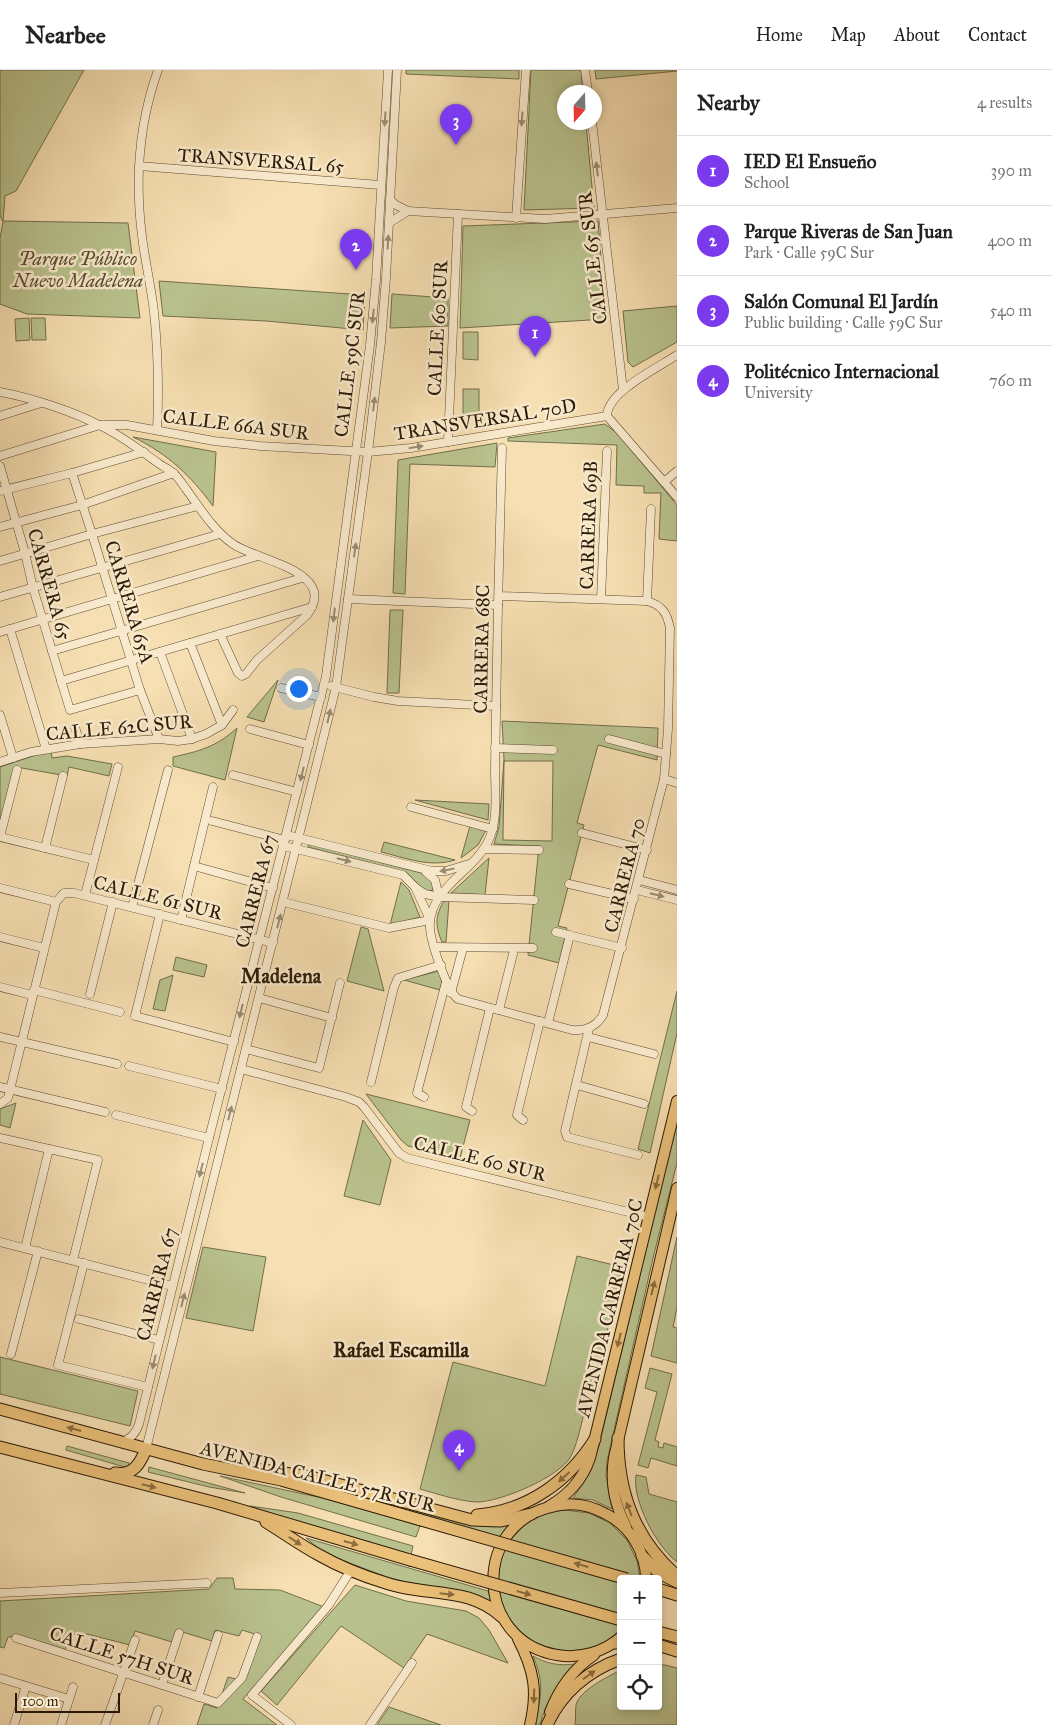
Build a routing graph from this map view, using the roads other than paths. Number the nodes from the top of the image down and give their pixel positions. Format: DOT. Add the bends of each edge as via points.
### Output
graph roads {
  1 [pos="158,70"];
  2 [pos="388,70"];
  3 [pos="397,70"];
  4 [pos="526,70"];
  5 [pos="585,70"];
  6 [pos="587,85"];
  7 [pos="593,130"];
  8 [pos="139,166"];
  9 [pos="380,185"];
  10 [pos="390,200"];
  11 [pos="677,208"];
  12 [pos="408,211"];
  13 [pos="458,214"];
  14 [pos="603,215"];
  15 [pos="516,218"];
  16 [pos="389,223"];
  17 [pos="677,355"];
  18 [pos="623,390"];
  19 [pos="0,392"];
  20 [pos="41,403"];
  21 [pos="0,416"];
  22 [pos="607,416"];
  23 [pos="100,425"];
  24 [pos="157,430"];
  25 [pos="448,442"];
  26 [pos="502,448"];
  27 [pos="607,451"];
  28 [pos="144,452"];
  29 [pos="355,452"];
  30 [pos="368,452"];
  31 [pos="0,456"];
  32 [pos="0,466"];
  33 [pos="677,471"];
  34 [pos="72,473"];
  35 [pos="174,473"];
  36 [pos="664,482"];
  37 [pos="3,490"];
  38 [pos="677,497"];
  39 [pos="82,505"];
  40 [pos="198,506"];
  41 [pos="651,509"];
  42 [pos="16,523"];
  43 [pos="0,527"];
  44 [pos="92,534"];
  45 [pos="220,534"];
  46 [pos="25,553"];
  47 [pos="258,556"];
  48 [pos="0,561"];
  49 [pos="102,568"];
  50 [pos="302,578"];
  51 [pos="33,588"];
  52 [pos="498,596"];
  53 [pos="0,597"];
  54 [pos="111,599"];
  55 [pos="348,599"];
  56 [pos="601,599"];
  57 [pos="647,601"];
  58 [pos="498,605"];
  59 [pos="312,607"];
  60 [pos="42,619"];
  61 [pos="10,629"];
  62 [pos="673,629"];
  63 [pos="121,631"];
  64 [pos="0,632"];
  65 [pos="220,634"];
  66 [pos="190,643"];
  67 [pos="52,651"];
  68 [pos="160,652"];
  69 [pos="130,660"];
  70 [pos="61,681"];
  71 [pos="324,684"];
  72 [pos="336,687"];
  73 [pos="282,688"];
  74 [pos="140,690"];
  75 [pos="321,697"];
  76 [pos="496,706"];
  77 [pos="233,710"];
  78 [pos="0,715"];
  79 [pos="222,725"];
  80 [pos="74,727"];
  81 [pos="668,729"];
  82 [pos="250,730"];
  83 [pos="677,732"];
  84 [pos="159,739"];
  85 [pos="192,739"];
  86 [pos="609,739"];
  87 [pos="80,744"];
  88 [pos="309,745"];
  89 [pos="496,748"];
  90 [pos="46,749"];
  91 [pos="553,750"];
  92 [pos="666,754"];
  93 [pos="13,758"];
  94 [pos="0,762"];
  95 [pos="118,767"];
  96 [pos="17,770"];
  97 [pos="168,770"];
  98 [pos="233,775"];
  99 [pos="63,776"];
  100 [pos="664,779"];
  101 [pos="677,783"];
  102 [pos="213,787"];
  103 [pos="297,792"];
  104 [pos="411,807"];
  105 [pos="212,821"];
  106 [pos="493,829"];
  107 [pos="582,833"];
  108 [pos="0,837"];
  109 [pos="299,838"];
  110 [pos="285,840"];
  111 [pos="45,848"];
  112 [pos="297,849"];
  113 [pos="484,849"];
  114 [pos="539,850"];
  115 [pos="646,850"];
  116 [pos="94,860"];
  117 [pos="471,864"];
  118 [pos="194,866"];
  119 [pos="423,870"];
  120 [pos="639,880"];
  121 [pos="569,884"];
  122 [pos="415,887"];
  123 [pos="0,888"];
  124 [pos="273,888"];
  125 [pos="636,890"];
  126 [pos="677,890"];
  127 [pos="85,896"];
  128 [pos="440,897"];
  129 [pos="634,899"];
  130 [pos="534,900"];
  131 [pos="677,900"];
  132 [pos="56,902"];
  133 [pos="113,902"];
  134 [pos="283,902"];
  135 [pos="132,907"];
  136 [pos="160,914"];
  137 [pos="181,920"];
  138 [pos="430,920"];
  139 [pos="556,932"];
  140 [pos="570,935"];
  141 [pos="0,938"];
  142 [pos="260,940"];
  143 [pos="273,943"];
  144 [pos="435,947"];
  145 [pos="44,948"];
  146 [pos="463,948"];
  147 [pos="533,948"];
  148 [pos="622,948"];
  149 [pos="513,954"];
  150 [pos="441,966"];
  151 [pos="446,981"];
  152 [pos="340,983"];
  153 [pos="0,987"];
  154 [pos="33,993"];
  155 [pos="451,993"];
  156 [pos="90,994"];
  157 [pos="259,998"];
  158 [pos="490,1008"];
  159 [pos="499,1010"];
  160 [pos="120,1012"];
  161 [pos="332,1018"];
  162 [pos="544,1022"];
  163 [pos="590,1028"];
  164 [pos="0,1037"];
  165 [pos="588,1037"];
  166 [pos="21,1042"];
  167 [pos="233,1046"];
  168 [pos="246,1051"];
  169 [pos="654,1054"];
  170 [pos="118,1064"];
  171 [pos="128,1066"];
  172 [pos="241,1069"];
  173 [pos="371,1082"];
  174 [pos="577,1085"];
  175 [pos="0,1087"];
  176 [pos="222,1089"];
  177 [pos="10,1090"];
  178 [pos="424,1097"];
  179 [pos="677,1100"];
  180 [pos="0,1104"];
  181 [pos="644,1104"];
  182 [pos="472,1110"];
  183 [pos="105,1112"];
  184 [pos="116,1115"];
  185 [pos="524,1120"];
  186 [pos="209,1138"];
  187 [pos="0,1139"];
  188 [pos="50,1149"];
  189 [pos="638,1155"];
  190 [pos="677,1188"];
  191 [pos="649,1216"];
  192 [pos="0,1242"];
  193 [pos="25,1248"];
  194 [pos="38,1251"];
  195 [pos="73,1260"];
  196 [pos="84,1263"];
  197 [pos="172,1286"];
  198 [pos="79,1319"];
  199 [pos="159,1340"];
  200 [pos="11,1354"];
  201 [pos="148,1387"];
  202 [pos="0,1409"];
  203 [pos="618,1438"];
  204 [pos="595,1440"];
  205 [pos="0,1442"];
  206 [pos="122,1442"];
  207 [pos="0,1447"];
  208 [pos="146,1449"];
  209 [pos="203,1464"];
  210 [pos="548,1507"];
  211 [pos="254,1514"];
  212 [pos="531,1514"];
  213 [pos="457,1516"];
  214 [pos="628,1531"];
  215 [pos="642,1556"];
  216 [pos="352,1570"];
  217 [pos="645,1575"];
  218 [pos="617,1576"];
  219 [pos="677,1576"];
  220 [pos="677,1582"];
  221 [pos="206,1583"];
  222 [pos="662,1590"];
  223 [pos="0,1593"];
  224 [pos="677,1595"];
  225 [pos="502,1617"];
  226 [pos="617,1619"];
  227 [pos="179,1633"];
  228 [pos="662,1633"];
  229 [pos="218,1635"];
  230 [pos="517,1636"];
  231 [pos="257,1637"];
  232 [pos="677,1637"];
  233 [pos="16,1638"];
  234 [pos="134,1640"];
  235 [pos="617,1642"];
  236 [pos="662,1646"];
  237 [pos="601,1650"];
  238 [pos="662,1652"];
  239 [pos="677,1652"];
  240 [pos="617,1661"];
  241 [pos="412,1662"];
  242 [pos="123,1672"];
  243 [pos="0,1678"];
  244 [pos="162,1685"];
  245 [pos="26,1686"];
  246 [pos="73,1687"];
  247 [pos="198,1697"];
  248 [pos="69,1700"];
  249 [pos="158,1710"];
  250 [pos="14,1725"];
  251 [pos="61,1725"];
  252 [pos="105,1725"];
  253 [pos="153,1725"];
  254 [pos="290,1725"];
  255 [pos="370,1725"];
  256 [pos="530,1725"];
  257 [pos="546,1725"];
  1 -- 8 [label="street" via="146,111"];
  2 -- 9 [label="street, CALLE 59C SUR, one-way"];
  3 -- 10 [label="street, CALLE 59C SUR"];
  4 -- 15 [label="street, one-way"];
  5 -- 6 [label="street"];
  14 -- 7 [label="street, CALLE 65 SUR, one-way"];
  8 -- 9 [label="street, TRANSVERSAL 65"];
  8 -- 24 [label="street" via="140,225 156,340"];
  9 -- 29 [label="street, CALLE 59C SUR, one-way" via="374,305"];
  10 -- 12 [label="street"];
  10 -- 16 [label="street, CALLE 59C SUR"];
  11 -- 14 [label="street"];
  12 -- 13 [label="street"];
  12 -- 16 [label="street"];
  13 -- 15 [label="street"];
  13 -- 25 [label="street, CALLE 60 SUR"];
  14 -- 15 [label="street"];
  14 -- 18 [label="street, CALLE 65 SUR"];
  30 -- 16 [label="street, CALLE 59C SUR, one-way" via="381,342"];
  17 -- 18 [label="street"];
  18 -- 22 [label="street" via="611,402"];
  19 -- 20 [label="street"];
  20 -- 21 [label="street"];
  20 -- 23 [label="street"];
  22 -- 25 [label="street, TRANSVERSAL 70D"];
  22 -- 36 [label="street"];
  23 -- 24 [label="street, CALLE 66A SUR" via="121,424"];
  23 -- 28 [label="street"];
  23 -- 31 [label="street"];
  24 -- 29 [label="street, CALLE 66A SUR" via="214,441"];
  30 -- 25 [label="street, TRANSVERSAL 70D, one-way"];
  26 -- 52 [label="street, CARRERA 68C"];
  27 -- 56 [label="street, CARRERA 69B"];
  28 -- 34 [label="street"];
  28 -- 35 [label="street"];
  29 -- 30 [label="street, CALLE 66A SUR"];
  29 -- 71 [label="street, CARRERA 67, one-way"];
  55 -- 30 [label="street, CARRERA 67, one-way"];
  32 -- 37 [label="street, CARRERA 65"];
  33 -- 36 [label="street"];
  34 -- 37 [label="street"];
  34 -- 39 [label="street, CARRERA 65A"];
  35 -- 39 [label="street"];
  35 -- 40 [label="street"];
  36 -- 38 [label="street"];
  37 -- 42 [label="street, CARRERA 65"];
  39 -- 42 [label="street"];
  39 -- 44 [label="street, CARRERA 65A"];
  40 -- 44 [label="street"];
  40 -- 45 [label="street"];
  41 -- 57 [label="street"];
  42 -- 43 [label="street"];
  42 -- 46 [label="street, CARRERA 65"];
  44 -- 46 [label="street"];
  44 -- 49 [label="street, CARRERA 65A"];
  45 -- 47 [label="street"];
  45 -- 49 [label="street"];
  46 -- 48 [label="street"];
  46 -- 51 [label="street, CARRERA 65"];
  47 -- 50 [label="street" via="285,566"];
  47 -- 54 [label="street"];
  49 -- 51 [label="street"];
  49 -- 54 [label="street, CARRERA 65A"];
  50 -- 59 [label="street" via="309,581 313,589"];
  50 -- 63 [label="street"];
  51 -- 53 [label="street"];
  51 -- 60 [label="street, CARRERA 65"];
  52 -- 56 [label="street"];
  52 -- 58 [label="street, CARRERA 68C"];
  54 -- 60 [label="street"];
  54 -- 63 [label="street, CARRERA 65A"];
  55 -- 58 [label="street"];
  55 -- 72 [label="street, CARRERA 67"];
  56 -- 57 [label="street"];
  57 -- 62 [label="street, CARRERA 70" via="664,609"];
  58 -- 76 [label="street, CARRERA 68C"];
  59 -- 65 [label="street"];
  59 -- 65 [label="street" via="242,676"];
  60 -- 61 [label="street"];
  60 -- 67 [label="street, CARRERA 65"];
  61 -- 64 [label="street"];
  61 -- 90 [label="street"];
  62 -- 81 [label="street, CARRERA 70"];
  63 -- 67 [label="street"];
  63 -- 69 [label="street, CARRERA 65A"];
  65 -- 66 [label="street"];
  66 -- 68 [label="street"];
  66 -- 79 [label="street"];
  67 -- 70 [label="street, CARRERA 65"];
  68 -- 69 [label="street"];
  68 -- 85 [label="street"];
  69 -- 70 [label="street"];
  69 -- 74 [label="street, CARRERA 65A"];
  70 -- 74 [label="street, CARRERA 65" via="70,710"];
  71 -- 72 [label="street"];
  71 -- 75 [label="street, CARRERA 67"];
  72 -- 76 [label="street" via="398,702"];
  109 -- 72 [label="street, CARRERA 67, one-way"];
  73 -- 75 [label="street"];
  74 -- 84 [label="street, CARRERA 65A"];
  75 -- 88 [label="street, CARRERA 67"];
  76 -- 89 [label="street, CARRERA 68C"];
  77 -- 79 [label="street, CALLE 62C SUR"];
  78 -- 93 [label="street"];
  79 -- 85 [label="street, CALLE 62C SUR"];
  80 -- 87 [label="street"];
  81 -- 83 [label="street"];
  81 -- 92 [label="street, CARRERA 70"];
  82 -- 88 [label="street"];
  84 -- 85 [label="street, CALLE 62C SUR"];
  84 -- 87 [label="street, CALLE 62C SUR"];
  86 -- 92 [label="street"];
  87 -- 90 [label="street, CALLE 62C SUR"];
  88 -- 103 [label="street, CARRERA 67, one-way"];
  89 -- 91 [label="street"];
  89 -- 106 [label="street, CARRERA 68C"];
  90 -- 93 [label="street, CALLE 62C SUR"];
  92 -- 100 [label="street, CARRERA 70"];
  93 -- 94 [label="street, CALLE 62C SUR"];
  95 -- 116 [label="street"];
  96 -- 108 [label="street"];
  97 -- 135 [label="street"];
  98 -- 103 [label="street"];
  99 -- 111 [label="street"];
  100 -- 101 [label="street"];
  100 -- 115 [label="street, CARRERA 70"];
  102 -- 118 [label="street"];
  103 -- 110 [label="street, CARRERA 67"];
  104 -- 106 [label="street"];
  105 -- 110 [label="street"];
  106 -- 113 [label="street, CARRERA 68C"];
  107 -- 115 [label="street"];
  108 -- 111 [label="street"];
  109 -- 110 [label="street"];
  109 -- 112 [label="street, CARRERA 67"];
  109 -- 119 [label="street"];
  110 -- 112 [label="street"];
  110 -- 124 [label="street, CARRERA 67"];
  111 -- 116 [label="street"];
  112 -- 122 [label="street, one-way" via="397,873 408,878"];
  112 -- 134 [label="street, CARRERA 67"];
  113 -- 114 [label="street"];
  113 -- 117 [label="street, CARRERA 68C"];
  115 -- 120 [label="street, CARRERA 70"];
  116 -- 127 [label="street"];
  117 -- 119 [label="street, one-way" via="446,871"];
  117 -- 128 [label="street, CARRERA 68C"];
  118 -- 124 [label="street"];
  118 -- 137 [label="street"];
  119 -- 128 [label="street" via="435,880"];
  120 -- 125 [label="street, CARRERA 70"];
  120 -- 126 [label="street"];
  121 -- 129 [label="street"];
  122 -- 128 [label="street" via="425,894"];
  122 -- 138 [label="street"];
  123 -- 132 [label="street"];
  124 -- 142 [label="street, CARRERA 67"];
  125 -- 129 [label="street, CARRERA 70"];
  125 -- 131 [label="street, one-way"];
  127 -- 132 [label="street, CALLE 61 SUR" via="64,893"];
  127 -- 133 [label="street, CALLE 61 SUR"];
  128 -- 130 [label="street"];
  128 -- 138 [label="street, CARRERA 68C"];
  129 -- 148 [label="street, CARRERA 70"];
  132 -- 145 [label="street"];
  133 -- 135 [label="street, CALLE 61 SUR"];
  133 -- 156 [label="street"];
  134 -- 138 [label="street" via="389,928"];
  143 -- 134 [label="street, CARRERA 67, one-way"];
  135 -- 136 [label="street, CALLE 61 SUR"];
  136 -- 137 [label="street, CALLE 61 SUR"];
  136 -- 167 [label="street" via="135,1016"];
  137 -- 142 [label="street, CALLE 61 SUR"];
  138 -- 144 [label="street"];
  139 -- 140 [label="street"];
  140 -- 148 [label="street"];
  140 -- 162 [label="street"];
  141 -- 145 [label="street"];
  142 -- 143 [label="street, CALLE 61 SUR"];
  142 -- 167 [label="street, CARRERA 67, one-way"];
  143 -- 157 [label="street, CARRERA 67"];
  144 -- 146 [label="street"];
  144 -- 150 [label="street"];
  145 -- 154 [label="street"];
  146 -- 147 [label="street"];
  146 -- 155 [label="street"];
  148 -- 163 [label="street, CARRERA 70" via="603,1015"];
  149 -- 159 [label="street"];
  150 -- 151 [label="street"];
  150 -- 173 [label="street" via="398,978"];
  151 -- 155 [label="street"];
  151 -- 178 [label="street" via="417,1093"];
  152 -- 161 [label="street"];
  153 -- 154 [label="street"];
  154 -- 160 [label="street"];
  154 -- 166 [label="street"];
  155 -- 158 [label="street" via="458,999"];
  157 -- 161 [label="street"];
  157 -- 168 [label="street, CARRERA 67"];
  158 -- 159 [label="street"];
  158 -- 182 [label="street" via="466,1107"];
  159 -- 162 [label="street"];
  161 -- 168 [label="street" via="319,1068"];
  162 -- 163 [label="street" via="572,1030"];
  162 -- 185 [label="street" via="516,1115"];
  163 -- 165 [label="street, CARRERA 70"];
  164 -- 166 [label="street"];
  165 -- 169 [label="street"];
  165 -- 174 [label="street, CARRERA 70"];
  166 -- 170 [label="street"];
  166 -- 177 [label="street"];
  167 -- 168 [label="street"];
  167 -- 176 [label="street, CARRERA 67"];
  168 -- 172 [label="street, CARRERA 67"];
  171 -- 176 [label="street"];
  172 -- 191 [label="street, CALLE 60 SUR" via="359,1102 399,1153 407,1158"];
  208 -- 172 [label="street, CARRERA 67, one-way"];
  174 -- 181 [label="street"];
  174 -- 189 [label="street, CARRERA 70" via="565,1131 567,1138"];
  175 -- 177 [label="street"];
  176 -- 186 [label="street, CARRERA 67"];
  177 -- 180 [label="street" via="8,1098"];
  177 -- 183 [label="street"];
  179 -- 191 [label="main road, AVENIDA CARRERA 70C, one-way"];
  184 -- 186 [label="street"];
  186 -- 197 [label="street, CARRERA 67, one-way"];
  187 -- 188 [label="street"];
  188 -- 193 [label="street"];
  188 -- 195 [label="street" via="98,1160"];
  203 -- 190 [label="main road, AVENIDA CARRERA 70C, one-way"];
  191 -- 204 [label="main road, AVENIDA CARRERA 70C, one-way"];
  192 -- 193 [label="street"];
  193 -- 194 [label="street"];
  194 -- 195 [label="street"];
  194 -- 200 [label="street"];
  195 -- 196 [label="street"];
  196 -- 197 [label="street"];
  196 -- 201 [label="street" via="58,1365"];
  197 -- 199 [label="street, CARRERA 67"];
  198 -- 199 [label="street"];
  199 -- 201 [label="street, CARRERA 67, one-way"];
  201 -- 206 [label="street, CARRERA 67" via="137,1430"];
  206 -- 202 [label="highway, AVENIDA CALLE 57R SUR, one-way"];
  203 -- 214 [label="main road, AVENIDA CARRERA 70C" via="612,1482 618,1512"];
  219 -- 203 [label="highway, one-way" via="650,1547 631,1513 620,1476"];
  204 -- 210 [label="main road, AVENIDA CARRERA 70C" via="583,1475 566,1494"];
  204 -- 213 [label="highway, one-way" via="572,1470 542,1494 495,1513"];
  205 -- 208 [label="highway" via="119,1474 136,1467"];
  206 -- 208 [label="highway, AVENIDA CALLE 57R SUR"];
  207 -- 211 [label="highway, one-way"];
  208 -- 209 [label="highway, AVENIDA CALLE 57R SUR"];
  209 -- 213 [label="highway" via="288,1473"];
  218 -- 209 [label="highway, AVENIDA CALLE 57R SUR, one-way, bridge" via="281,1480"];
  210 -- 212 [label="main road"];
  210 -- 214 [label="main road" via="585,1506 609,1515"];
  211 -- 216 [label="highway, one-way" via="317,1554"];
  211 -- 226 [label="highway, one-way, bridge"];
  212 -- 213 [label="highway" via="491,1521"];
  212 -- 225 [label="main road" via="509,1533 496,1560 493,1589"];
  214 -- 215 [label="main road"];
  215 -- 217 [label="main road"];
  215 -- 220 [label="highway" via="659,1573"];
  216 -- 225 [label="highway, one-way" via="400,1587 473,1598"];
  216 -- 254 [label="street" via="328,1606 252,1695"];
  221 -- 223 [label="street"];
  222 -- 224 [label="highway"];
  225 -- 230 [label="main road"];
  227 -- 244 [label="street"];
  228 -- 232 [label="highway"];
  229 -- 247 [label="street"];
  230 -- 237 [label="main road" via="548,1654 584,1656"];
  230 -- 256 [label="main road, one-way" via="534,1682"];
  231 -- 247 [label="street, CALLE 57H SUR" via="242,1678 218,1703"];
  233 -- 242 [label="street, CALLE 57H SUR"];
  234 -- 242 [label="street"];
  235 -- 237 [label="main road"];
  236 -- 239 [label="highway"];
  237 -- 257 [label="main road" via="570,1677 556,1699"];
  238 -- 239 [label="highway"];
  257 -- 240 [label="highway, one-way" via="577,1684"];
  241 -- 255 [label="street"];
  242 -- 244 [label="street, CALLE 57H SUR"];
  242 -- 252 [label="street"];
  243 -- 245 [label="street"];
  244 -- 247 [label="street, CALLE 57H SUR"];
  245 -- 248 [label="street"];
  245 -- 250 [label="street"];
  246 -- 248 [label="street"];
  248 -- 251 [label="street"];
  249 -- 253 [label="street"];
}
